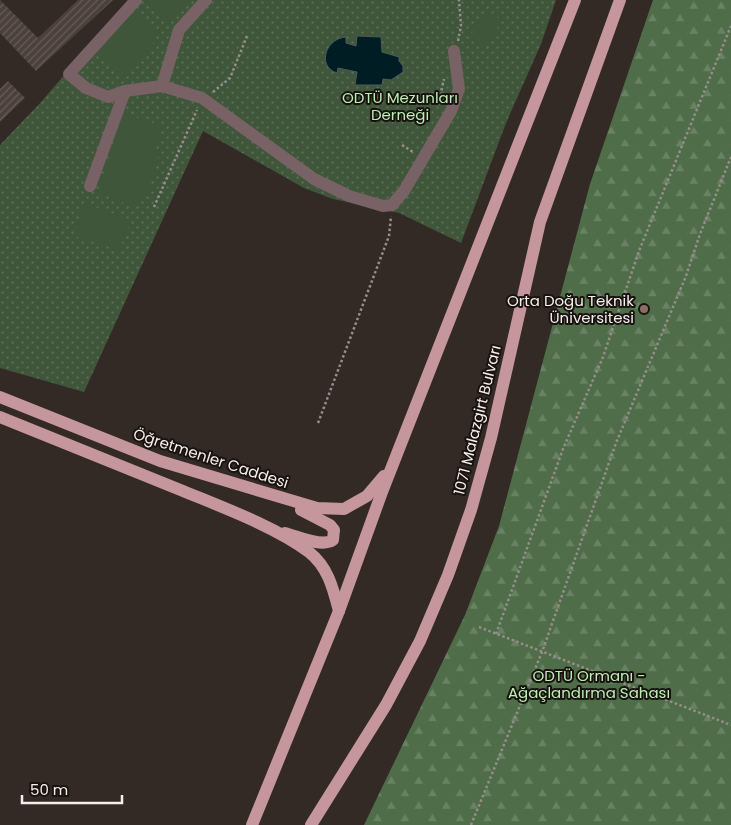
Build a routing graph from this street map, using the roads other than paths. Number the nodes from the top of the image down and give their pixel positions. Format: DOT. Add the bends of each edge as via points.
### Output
graph roads {
  1 [pos="136,0"];
  2 [pos="206,0"];
  3 [pos="575,0"];
  4 [pos="620,0"];
  5 [pos="454,51"];
  6 [pos="162,86"];
  7 [pos="125,91"];
  8 [pos="90,186"];
  9 [pos="0,398"];
  10 [pos="0,417"];
  11 [pos="396,458"];
  12 [pos="266,494"];
  13 [pos="256,524"];
  14 [pos="339,611"];
  15 [pos="252,825"];
  16 [pos="311,825"];
  1 -- 7 [label="lane" via="69,74 86,88 108,97"];
  2 -- 6 [label="lane" via="179,30"];
  3 -- 11 [label="main road"];
  4 -- 16 [label="main road, 1071 Malazgirt Bulvarı" via="540,222 491,438 448,575 420,641 386,705"];
  5 -- 6 [label="lane" via="459,89 451,111 404,191 392,205 383,206 349,196 314,179 202,98"];
  6 -- 7 [label="lane"];
  7 -- 8 [label="lane"];
  9 -- 12 [label="main road, Öğretmenler Caddesi" via="160,461"];
  10 -- 13 [label="main road" via="211,502"];
  11 -- 12 [label="main road, Öğretmenler Caddesi" via="376,488 344,509 317,508"];
  11 -- 14 [label="main road"];
  12 -- 13 [label="main road" via="325,522 334,530 334,536 329,543 321,542"];
  13 -- 14 [label="main road" via="309,552 331,581"];
  14 -- 15 [label="main road"];
}
